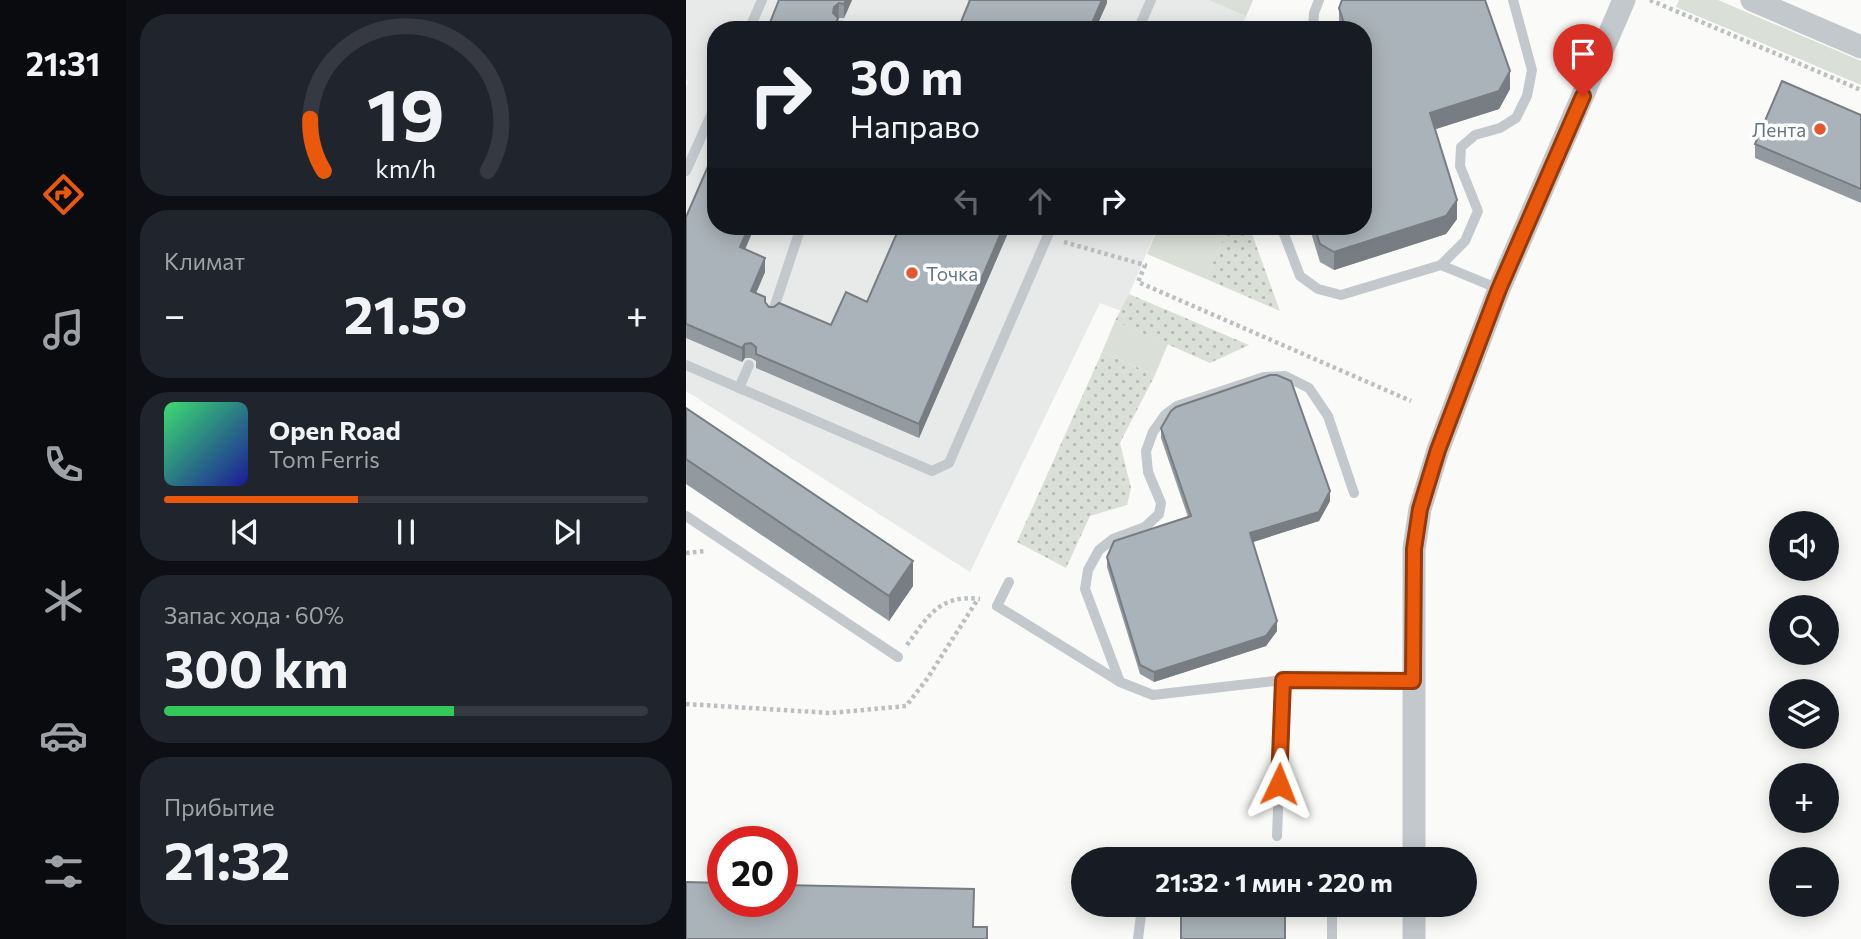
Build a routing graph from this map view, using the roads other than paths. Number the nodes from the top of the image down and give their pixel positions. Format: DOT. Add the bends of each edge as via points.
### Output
graph roads {
  1 [pos="762,0"];
  2 [pos="1152,0"];
  3 [pos="1320,0"];
  4 [pos="1513,0"];
  5 [pos="1624,0"];
  6 [pos="1752,0"];
  7 [pos="753,21"];
  8 [pos="1142,21"];
  9 [pos="1314,21"];
  10 [pos="1861,47"];
  11 [pos="707,124"];
  12 [pos="686,171"];
  13 [pos="798,235"];
  14 [pos="1049,235"];
  15 [pos="1285,235"];
  16 [pos="1441,265"];
  17 [pos="1499,289"];
  18 [pos="772,314"];
  19 [pos="686,365"];
  20 [pos="749,365"];
  21 [pos="739,388"];
  22 [pos="1354,494"];
  23 [pos="686,516"];
  24 [pos="1009,582"];
  25 [pos="898,657"];
  26 [pos="1283,680"];
  27 [pos="1413,681"];
  28 [pos="1120,682"];
  29 [pos="1277,836"];
  30 [pos="1413,847"];
  31 [pos="1141,917"];
  32 [pos="1332,917"];
  33 [pos="1414,917"];
  34 [pos="1138,939"];
  35 [pos="1332,939"];
  36 [pos="1414,939"];
  1 -- 7 [label="lane"];
  2 -- 8 [label="lane"];
  3 -- 9 [label="lane"];
  4 -- 16 [label="lane" via="1532,70 1527,96 1516,118 1475,135 1461,147 1460,166 1478,211 1465,242"];
  5 -- 17 [label="street"];
  6 -- 10 [label="street"];
  11 -- 12 [label="lane"];
  13 -- 18 [label="lane"];
  14 -- 21 [label="lane" via="949,463 932,471"];
  15 -- 16 [label="lane" via="1300,276 1318,289 1341,295"];
  16 -- 17 [label="lane"];
  17 -- 27 [label="street" via="1420,509 1414,549"];
  19 -- 21 [label="lane"];
  20 -- 21 [label="lane"];
  22 -- 28 [label="lane" via="1328,416 1309,388 1285,376 1264,377 1177,406 1165,415 1146,451 1148,472 1161,503 1159,514 1145,527 1113,539 1099,550 1088,570 1085,589"];
  23 -- 25 [label="lane"];
  24 -- 28 [label="lane" via="997,606"];
  26 -- 27 [label="lane"];
  26 -- 28 [label="lane" via="1153,695"];
  26 -- 29 [label="lane"];
  27 -- 30 [label="street"];
  31 -- 34 [label="lane"];
  32 -- 35 [label="lane"];
  33 -- 36 [label="street"];
}
